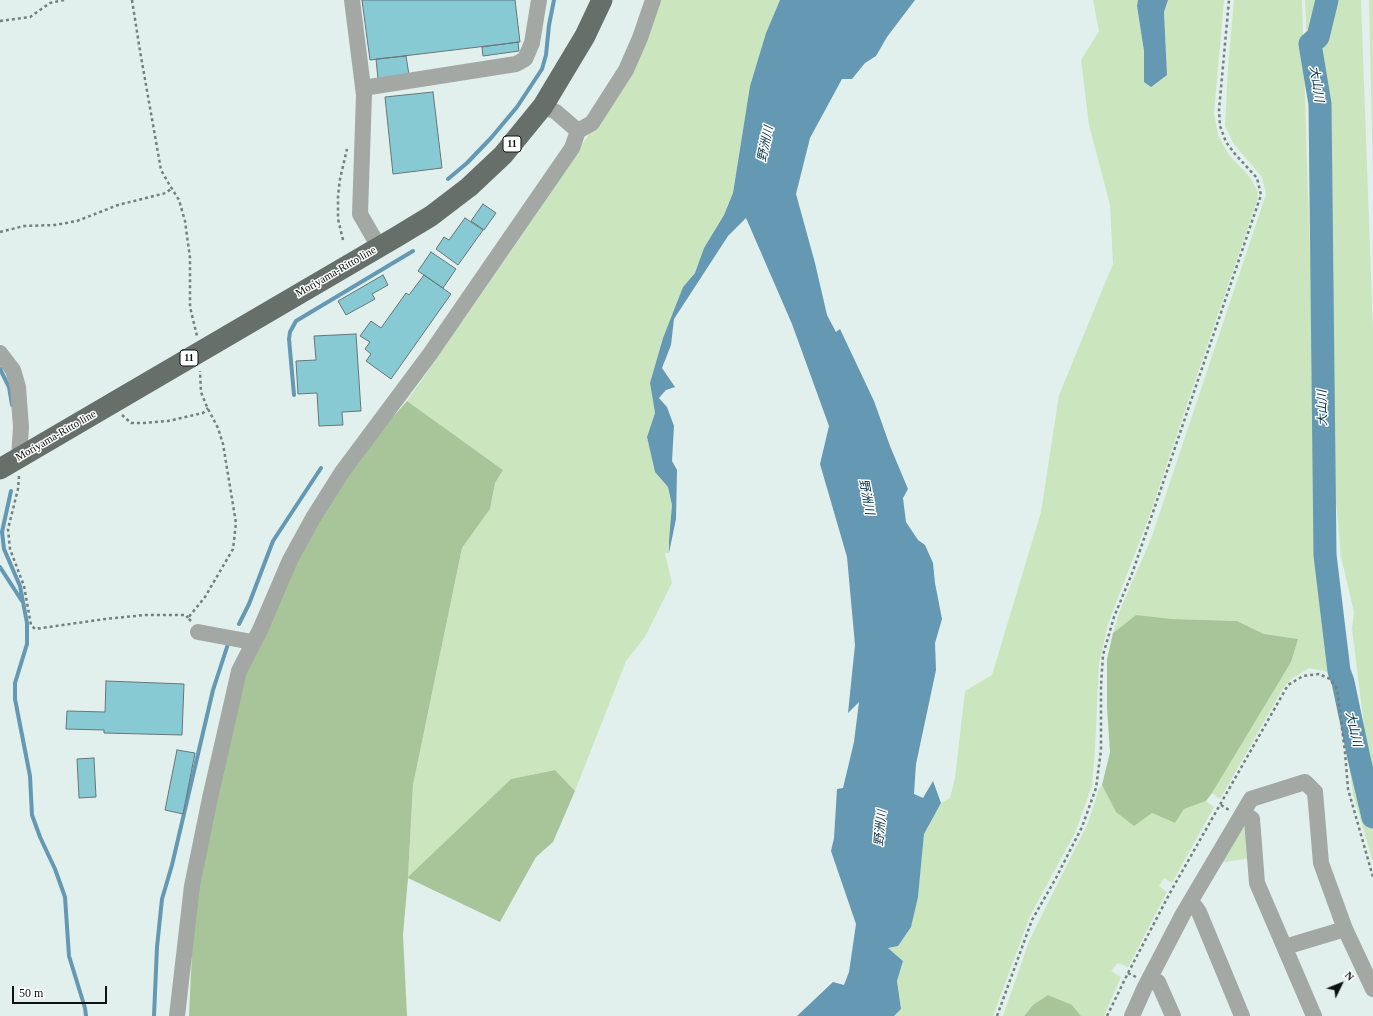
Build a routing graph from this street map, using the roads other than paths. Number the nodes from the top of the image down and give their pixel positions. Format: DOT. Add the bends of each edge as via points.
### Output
graph roads {
  1 [pos="352,0"];
  2 [pos="540,0"];
  3 [pos="602,0"];
  4 [pos="653,0"];
  5 [pos="364,88"];
  6 [pos="543,106"];
  7 [pos="578,131"];
  8 [pos="379,247"];
  9 [pos="0,353"];
  10 [pos="20,458"];
  11 [pos="0,469"];
  12 [pos="198,632"];
  13 [pos="252,642"];
  14 [pos="1244,813"];
  15 [pos="1191,901"];
  16 [pos="1344,929"];
  17 [pos="1285,947"];
  18 [pos="1150,977"];
  19 [pos="1373,989"];
  20 [pos="177,1016"];
  21 [pos="1132,1016"];
  22 [pos="1173,1016"];
  23 [pos="1242,1016"];
  24 [pos="1314,1016"];
  1 -- 5 [label="street"];
  2 -- 5 [label="street" via="532,43 524,59 516,64"];
  3 -- 6 [label="main road, Moriyama-Ritto line / 11" via="585,36"];
  4 -- 7 [label="street" via="626,70 592,123"];
  5 -- 8 [label="street" via="360,214"];
  6 -- 7 [label="street" via="556,112"];
  6 -- 8 [label="main road, Moriyama-Ritto line / 11" via="503,155 469,187 431,216"];
  7 -- 13 [label="street" via="572,148 526,217 430,354 342,472 290,560 260,630"];
  8 -- 10 [label="main road, Moriyama-Ritto line / 11"];
  9 -- 10 [label="street" via="13,370 18,387"];
  10 -- 11 [label="main road, Moriyama-Ritto line / 11"];
  12 -- 13 [label="street"];
  13 -- 20 [label="street" via="239,671 208,806 192,886"];
  14 -- 15 [label="street"];
  14 -- 16 [label="street" via="1251,800 1305,782 1315,792 1321,863"];
  14 -- 17 [label="street" via="1252,819 1258,883"];
  15 -- 18 [label="street"];
  15 -- 23 [label="street" via="1199,912"];
  16 -- 17 [label="street"];
  16 -- 19 [label="street"];
  17 -- 24 [label="street"];
  18 -- 21 [label="street"];
  18 -- 22 [label="street" via="1158,982"];
}
